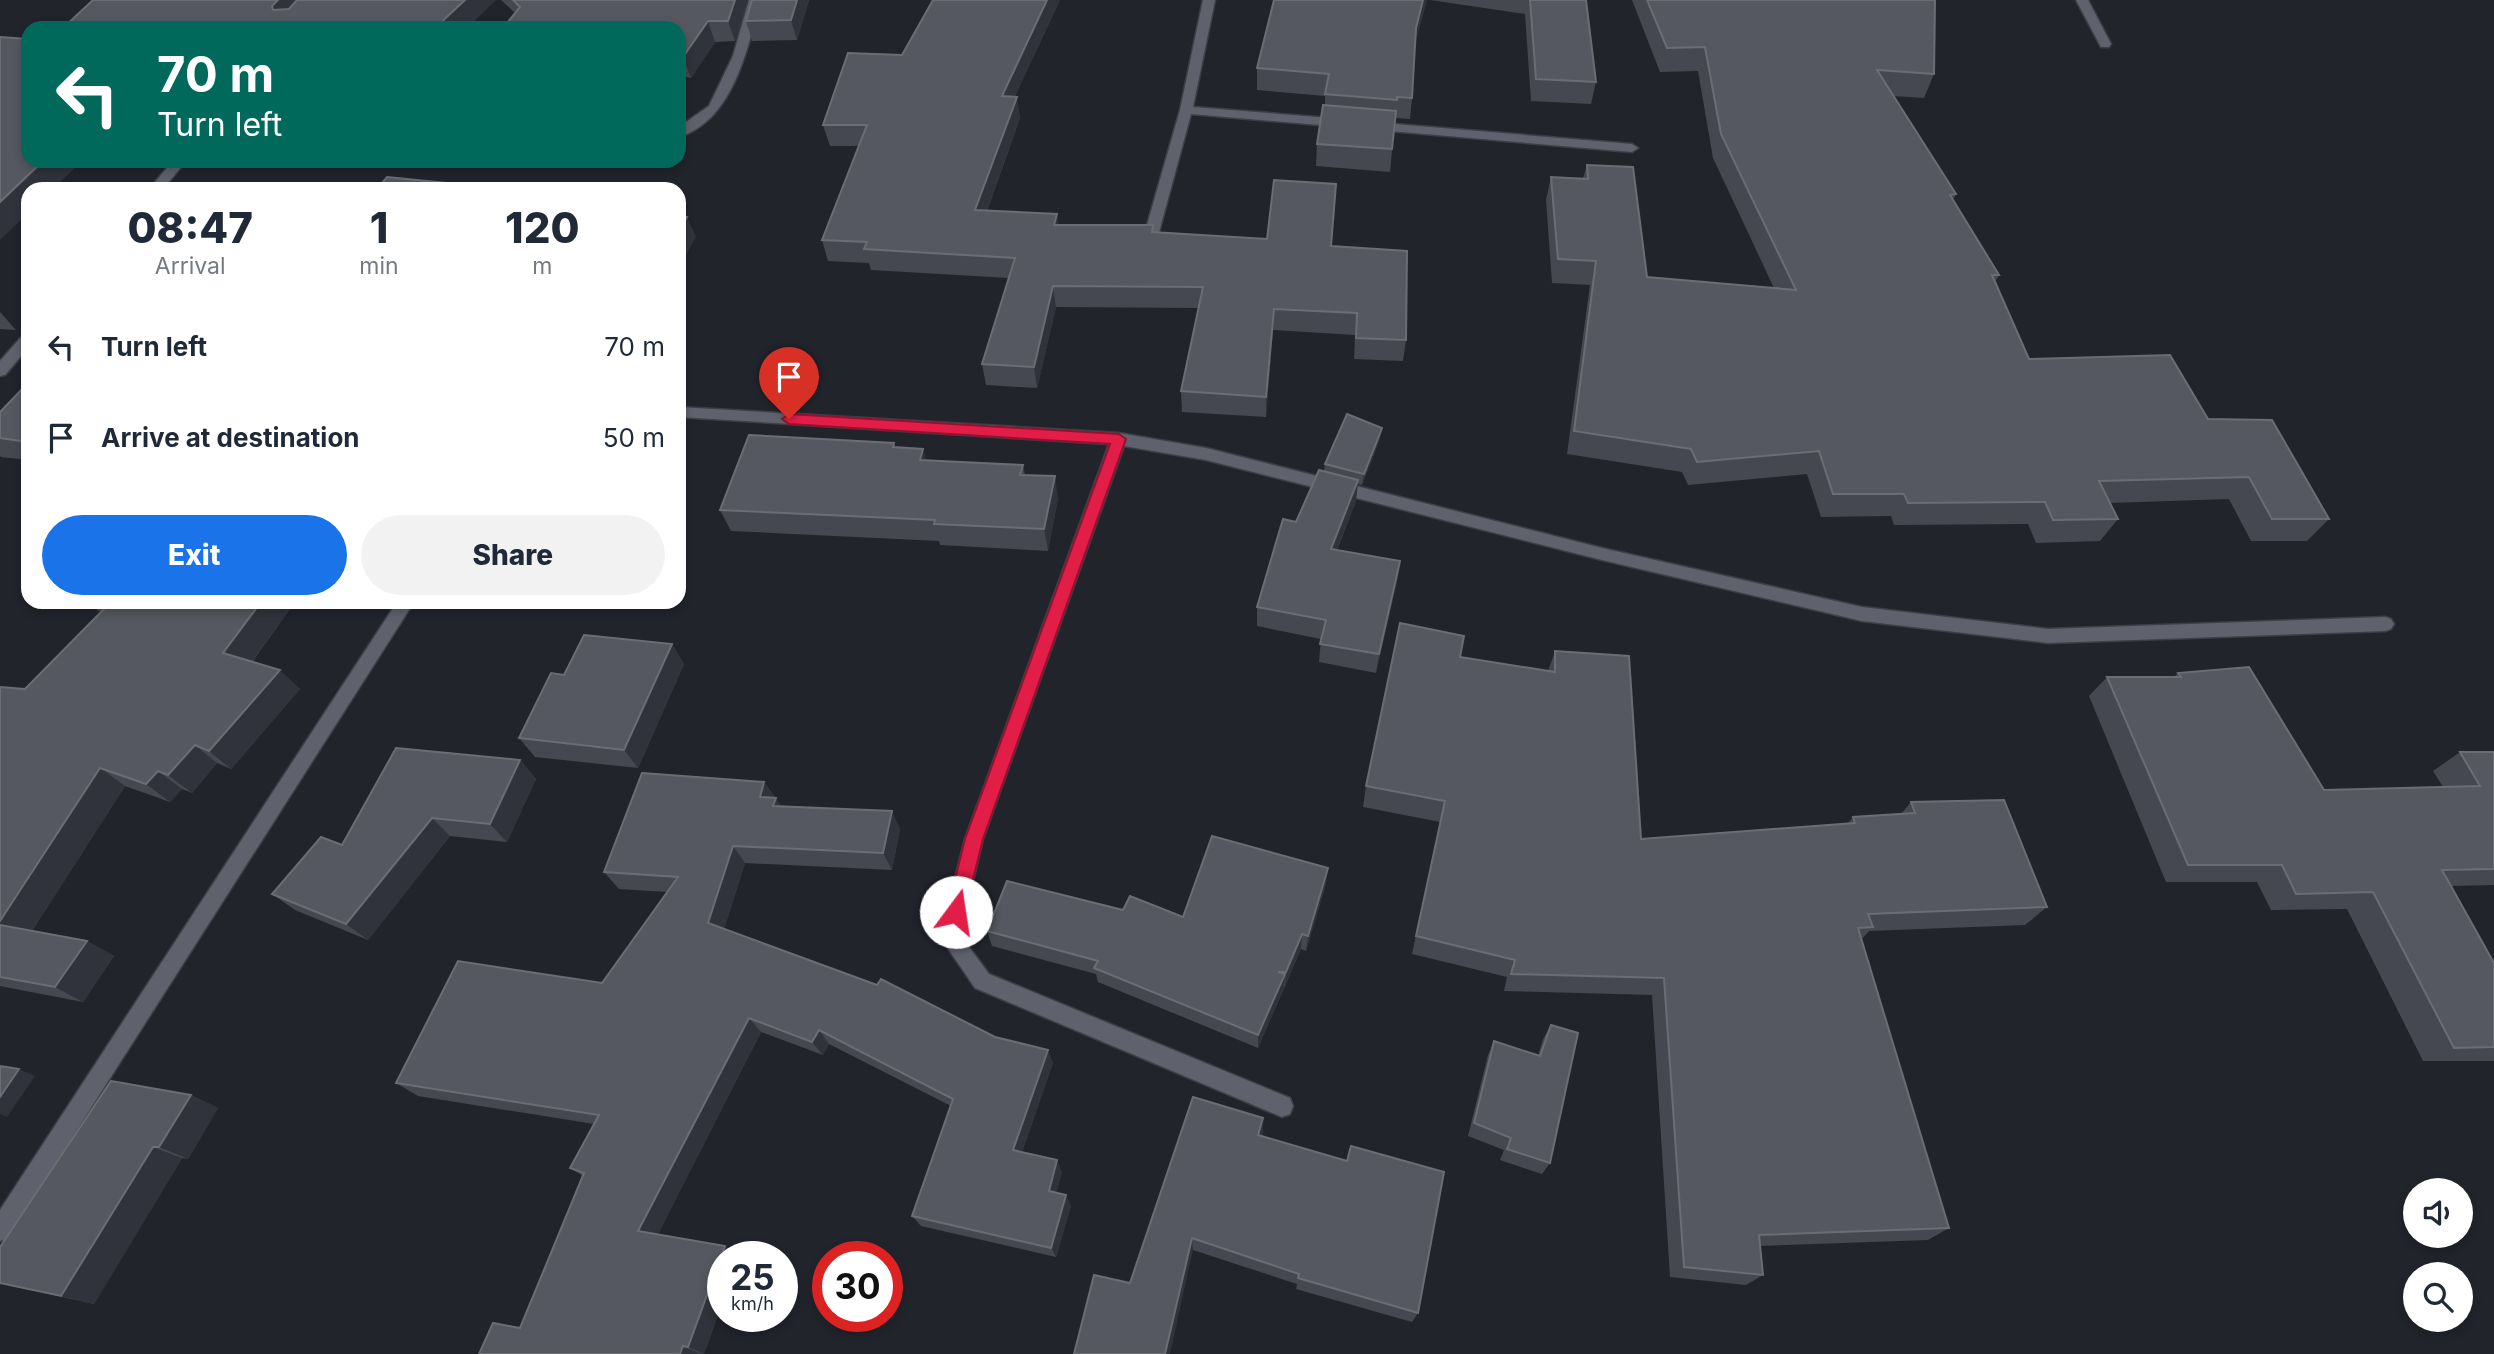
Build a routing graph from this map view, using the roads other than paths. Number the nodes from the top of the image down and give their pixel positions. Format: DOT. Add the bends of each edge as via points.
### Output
graph roads {
  1 [pos="755,0"];
  2 [pos="1209,0"];
  3 [pos="2082,0"];
  4 [pos="2105,44"];
  5 [pos="1186,110"];
  6 [pos="686,128"];
  7 [pos="1632,148"];
  8 [pos="174,168"];
  9 [pos="162,182"];
  10 [pos="1152,232"];
  11 [pos="21,351"];
  12 [pos="0,371"];
  13 [pos="686,412"];
  14 [pos="1119,439"];
  15 [pos="401,609"];
  16 [pos="2385,624"];
  17 [pos="1282,1106"];
  18 [pos="0,1230"];
  1 -- 6 [label="street" via="739,56 714,108"];
  2 -- 5 [label="street"];
  3 -- 4 [label="street"];
  5 -- 7 [label="street"];
  5 -- 10 [label="street"];
  8 -- 9 [label="street"];
  11 -- 12 [label="street"];
  13 -- 14 [label="street"];
  14 -- 16 [label="street" via="1206,454 1862,614 2048,636"];
  14 -- 17 [label="street" via="974,839 950,937 982,981"];
  15 -- 18 [label="street"];
}
